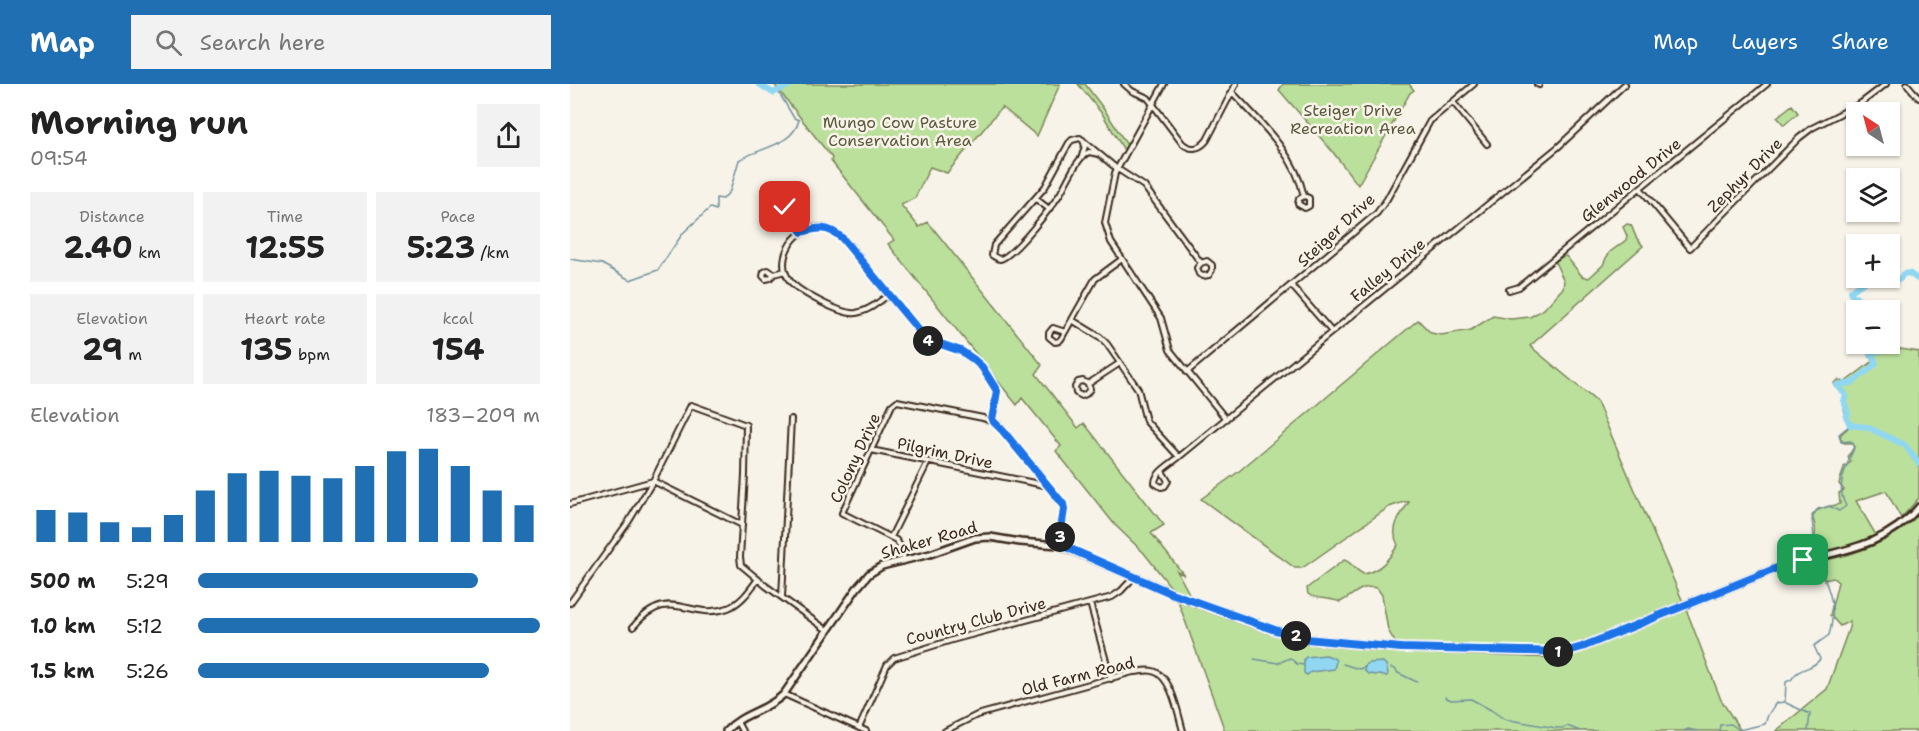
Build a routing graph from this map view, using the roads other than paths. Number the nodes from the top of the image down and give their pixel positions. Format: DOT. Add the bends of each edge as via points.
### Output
graph roads {
  1 [pos="1124,84"];
  2 [pos="1164,84"];
  3 [pos="1236,84"];
  4 [pos="1473,84"];
  5 [pos="1625,84"];
  6 [pos="1767,84"];
  7 [pos="1886,84"];
  8 [pos="1907,84"];
  9 [pos="1232,92"];
  10 [pos="1919,98"];
  11 [pos="1453,102"];
  12 [pos="1152,105"];
  13 [pos="1083,140"];
  14 [pos="1487,144"];
  15 [pos="1099,154"];
  16 [pos="1082,157"];
  17 [pos="1116,168"];
  18 [pos="1640,188"];
  19 [pos="1304,196"];
  20 [pos="1036,199"];
  21 [pos="1049,209"];
  22 [pos="792,218"];
  23 [pos="802,232"];
  24 [pos="1122,259"];
  25 [pos="1200,262"];
  26 [pos="785,271"];
  27 [pos="774,274"];
  28 [pos="1292,286"];
  29 [pos="1509,290"];
  30 [pos="888,295"];
  31 [pos="1072,320"];
  32 [pos="1065,332"];
  33 [pos="1332,332"];
  34 [pos="1120,363"];
  35 [pos="1187,372"];
  36 [pos="1088,384"];
  37 [pos="791,419"];
  38 [pos="1226,419"];
  39 [pos="992,420"];
  40 [pos="871,450"];
  41 [pos="1179,457"];
  42 [pos="928,462"];
  43 [pos="1162,471"];
  44 [pos="652,481"];
  45 [pos="1049,486"];
  46 [pos="570,504"];
  47 [pos="1919,507"];
  48 [pos="742,525"];
  49 [pos="891,537"];
  50 [pos="1059,544"];
  51 [pos="904,560"];
  52 [pos="1134,576"];
  53 [pos="758,579"];
  54 [pos="782,598"];
  55 [pos="570,603"];
  56 [pos="1090,603"];
  57 [pos="633,627"];
  58 [pos="827,630"];
  59 [pos="1111,679"];
  60 [pos="784,694"];
  61 [pos="736,721"];
  62 [pos="859,728"];
  63 [pos="726,731"];
  64 [pos="742,731"];
  65 [pos="866,731"];
  66 [pos="945,731"];
  67 [pos="1183,731"];
  1 -- 12 [label="street"];
  2 -- 12 [label="street"];
  3 -- 9 [label="street"];
  4 -- 11 [label="street, Steiger Drive"];
  5 -- 33 [label="street, Falley Drive" via="1558,147"];
  6 -- 18 [label="street, Glenwood Drive"];
  7 -- 18 [label="street, Zephyr Drive" via="1799,138 1690,248"];
  8 -- 10 [label="street"];
  9 -- 12 [label="street" via="1207,140 1197,148 1182,143"];
  9 -- 19 [label="street" via="1286,154"];
  11 -- 14 [label="street"];
  11 -- 28 [label="street, Steiger Drive" via="1430,121 1377,213"];
  12 -- 17 [label="street"];
  13 -- 15 [label="street"];
  13 -- 16 [label="street"];
  13 -- 20 [label="street" via="1076,138 1070,143"];
  15 -- 16 [label="street" via="1089,152"];
  15 -- 17 [label="street"];
  16 -- 21 [label="street"];
  17 -- 24 [label="street" via="1105,223 1108,238"];
  17 -- 25 [label="street" via="1149,192"];
  18 -- 29 [label="street, Glenwood Drive" via="1519,287"];
  20 -- 21 [label="street"];
  20 -- 21 [label="street" via="994,245 992,255 998,259 1007,255"];
  22 -- 23 [label="street"];
  23 -- 26 [label="street" via="787,249"];
  23 -- 30 [label="street" via="823,227 836,233"];
  24 -- 31 [label="street" via="1095,279"];
  24 -- 35 [label="street" via="1158,313 1170,350"];
  25 -- 25 [label="street" via="1199,274 1210,274 1211,264"];
  26 -- 27 [label="street"];
  26 -- 30 [label="street" via="795,286 845,313 865,310"];
  28 -- 33 [label="street"];
  28 -- 35 [label="street, Steiger Drive"];
  30 -- 39 [label="street" via="926,339 961,351 982,367 997,391"];
  31 -- 32 [label="street"];
  31 -- 34 [label="street" via="1100,337"];
  33 -- 38 [label="street, Falley Drive"];
  34 -- 36 [label="street"];
  34 -- 41 [label="street" via="1138,389 1146,421"];
  35 -- 38 [label="street"];
  37 -- 54 [label="street"];
  38 -- 41 [label="street, Falley Drive"];
  39 -- 40 [label="street, Colony Drive" via="897,400"];
  39 -- 45 [label="street"];
  40 -- 42 [label="street, Pilgrim Drive"];
  40 -- 49 [label="street, Colony Drive" via="842,513"];
  41 -- 43 [label="street, Falley Drive"];
  42 -- 45 [label="street, Pilgrim Drive"];
  42 -- 49 [label="street"];
  44 -- 46 [label="street"];
  44 -- 48 [label="street"];
  44 -- 48 [label="street" via="691,405 746,425"];
  44 -- 55 [label="street" via="629,521"];
  45 -- 50 [label="street" via="1064,507"];
  47 -- 52 [label="street, Shaker Road" via="1881,538 1846,552 1777,568 1565,652 1401,648 1307,639 1200,604"];
  48 -- 53 [label="street" via="740,561"];
  49 -- 51 [label="street" via="899,543"];
  50 -- 51 [label="street, Shaker Road" via="981,537"];
  50 -- 52 [label="street, Shaker Road"];
  51 -- 58 [label="street, Shaker Road" via="869,574"];
  52 -- 56 [label="street, Country Club Drive" via="1116,594"];
  53 -- 54 [label="street"];
  53 -- 57 [label="street" via="728,608 712,611 668,604 651,610"];
  54 -- 58 [label="street"];
  56 -- 59 [label="street"];
  56 -- 62 [label="street, Country Club Drive" via="894,658 887,665"];
  58 -- 60 [label="street, Shaker Road"];
  59 -- 66 [label="street, Old Farm Road" via="977,715"];
  59 -- 67 [label="street, Old Farm Road" via="1133,672 1156,672 1168,684"];
  60 -- 61 [label="street, Shaker Road" via="771,705"];
  60 -- 62 [label="street"];
  61 -- 63 [label="street, Shaker Road"];
  61 -- 64 [label="street"];
  62 -- 65 [label="street"];
}
